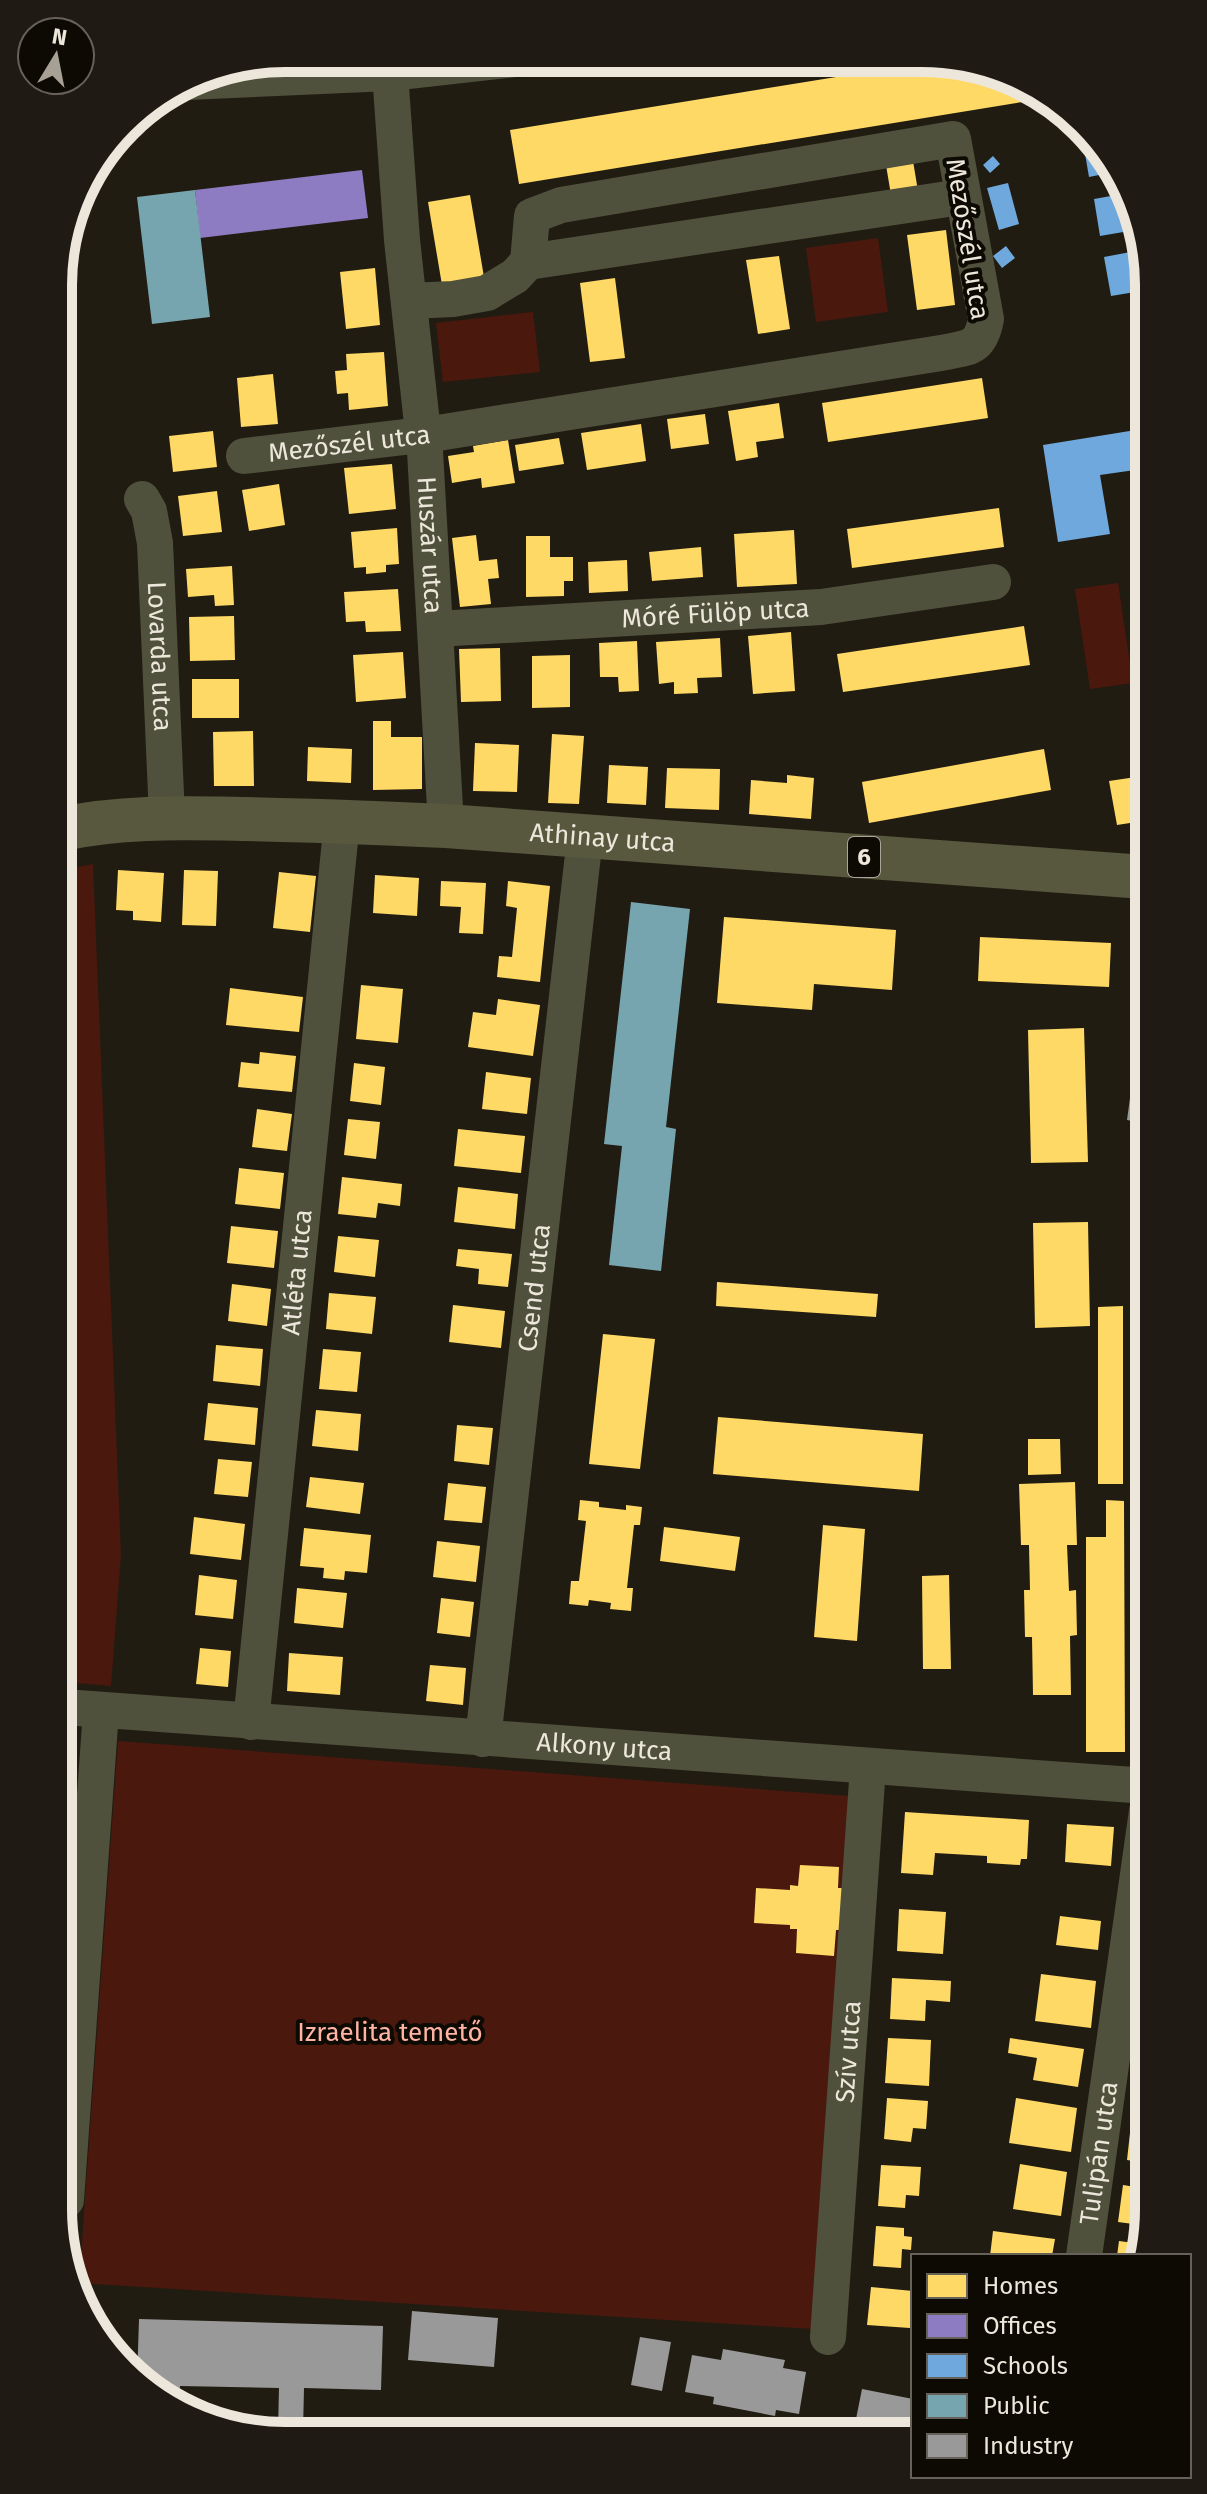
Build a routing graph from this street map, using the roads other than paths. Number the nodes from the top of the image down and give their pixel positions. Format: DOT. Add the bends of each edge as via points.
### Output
graph roads {
  1 [pos="370,72"];
  2 [pos="399,72"];
  3 [pos="390,73"];
  4 [pos="961,197"];
  5 [pos="528,262"];
  6 [pos="409,301"];
  7 [pos="423,435"];
  8 [pos="244,456"];
  9 [pos="142,499"];
  10 [pos="993,582"];
  11 [pos="436,629"];
  12 [pos="167,817"];
  13 [pos="342,821"];
  14 [pos="446,826"];
  15 [pos="72,827"];
  16 [pos="585,837"];
  17 [pos="1135,876"];
  18 [pos="72,1708"];
  19 [pos="101,1711"];
  20 [pos="251,1722"];
  21 [pos="483,1739"];
  22 [pos="868,1767"];
  23 [pos="1135,1785"];
  24 [pos="1135,1896"];
  25 [pos="72,2116"];
  26 [pos="1084,2254"];
  27 [pos="828,2337"];
  1 -- 3 [label="street"];
  2 -- 3 [label="street"];
  3 -- 6 [label="street, Huszár utca"];
  4 -- 5 [label="street"];
  4 -- 5 [label="street, Mezőszél utca" via="953,139 561,205 532,216"];
  4 -- 7 [label="street, Mezőszél utca" via="986,319 983,335 972,347"];
  5 -- 6 [label="street" via="487,293"];
  6 -- 7 [label="street, Huszár utca"];
  7 -- 8 [label="street, Mezőszél utca"];
  7 -- 11 [label="street, Huszár utca"];
  9 -- 12 [label="street, Lovarda utca" via="155,543"];
  10 -- 11 [label="street, Móré Fülöp utca" via="821,607"];
  11 -- 14 [label="street, Huszár utca"];
  12 -- 13 [label="main road, Athinay utca / 6"];
  12 -- 15 [label="main road, Athinay utca / 6"];
  13 -- 14 [label="main road, Athinay utca / 6"];
  13 -- 20 [label="street, Atléta utca"];
  14 -- 16 [label="main road, Athinay utca / 6"];
  16 -- 17 [label="main road, Athinay utca / 6"];
  16 -- 21 [label="street, Csend utca"];
  18 -- 19 [label="street, Alkony utca"];
  19 -- 20 [label="street, Alkony utca"];
  19 -- 25 [label="street"];
  20 -- 21 [label="street, Alkony utca"];
  21 -- 22 [label="street, Alkony utca"];
  22 -- 23 [label="street, Alkony utca"];
  22 -- 27 [label="street, Szív utca"];
  24 -- 26 [label="street, Tulipán utca"];
}
